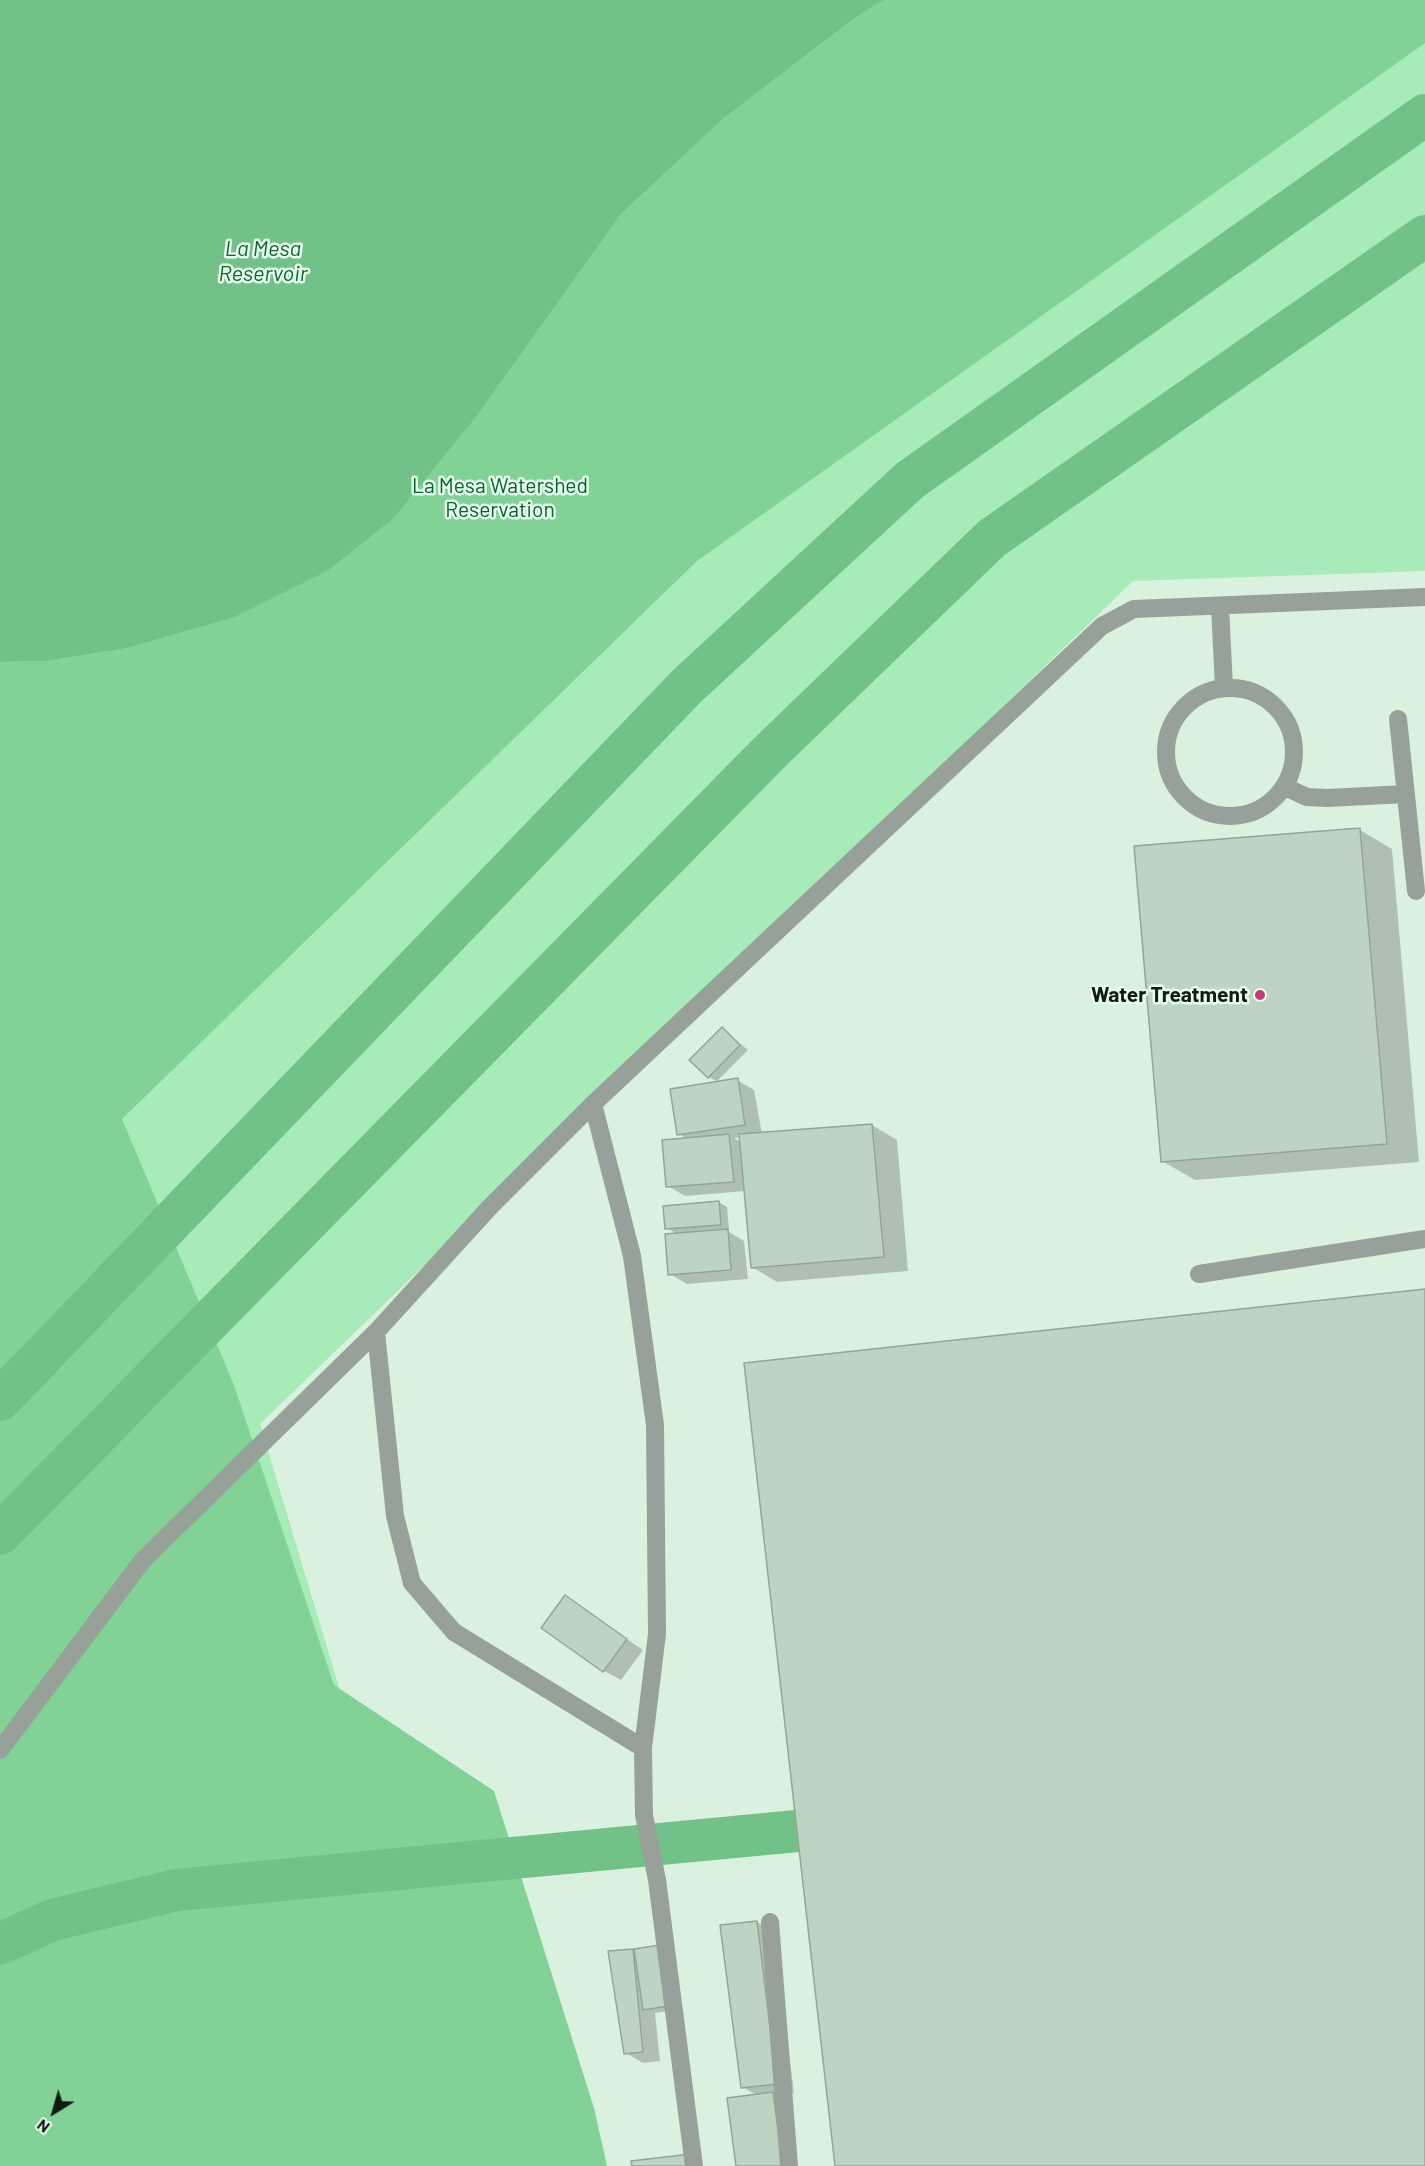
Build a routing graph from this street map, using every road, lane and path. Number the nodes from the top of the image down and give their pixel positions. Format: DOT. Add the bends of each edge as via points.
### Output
graph roads {
  1 [pos="1425,597"];
  2 [pos="1220,606"];
  3 [pos="1224,688"];
  4 [pos="1398,719"];
  5 [pos="1285,787"];
  6 [pos="1406,794"];
  7 [pos="1416,891"];
  8 [pos="593,1104"];
  9 [pos="1425,1239"];
  10 [pos="1199,1274"];
  11 [pos="376,1332"];
  12 [pos="643,1748"];
  13 [pos="0,1750"];
  14 [pos="770,1922"];
  15 [pos="694,2166"];
  16 [pos="789,2166"];
  1 -- 2 [label="street"];
  2 -- 3 [label="street"];
  2 -- 8 [label="street" via="1134,609 1102,626"];
  3 -- 5 [label="street" via="1244,690 1278,710 1294,747"];
  3 -- 5 [label="street" via="1187,704 1175,719 1167,738 1170,777 1196,807 1215,815 1254,812"];
  4 -- 6 [label="street"];
  5 -- 6 [label="street" via="1307,797"];
  6 -- 7 [label="street"];
  8 -- 11 [label="street" via="489,1208"];
  8 -- 12 [label="street" via="632,1256 655,1425 657,1634"];
  9 -- 10 [label="street"];
  11 -- 12 [label="street" via="395,1516 412,1583 454,1632"];
  11 -- 13 [label="street" via="142,1560"];
  12 -- 15 [label="street" via="644,1815 657,1880"];
  14 -- 16 [label="street"];
}
